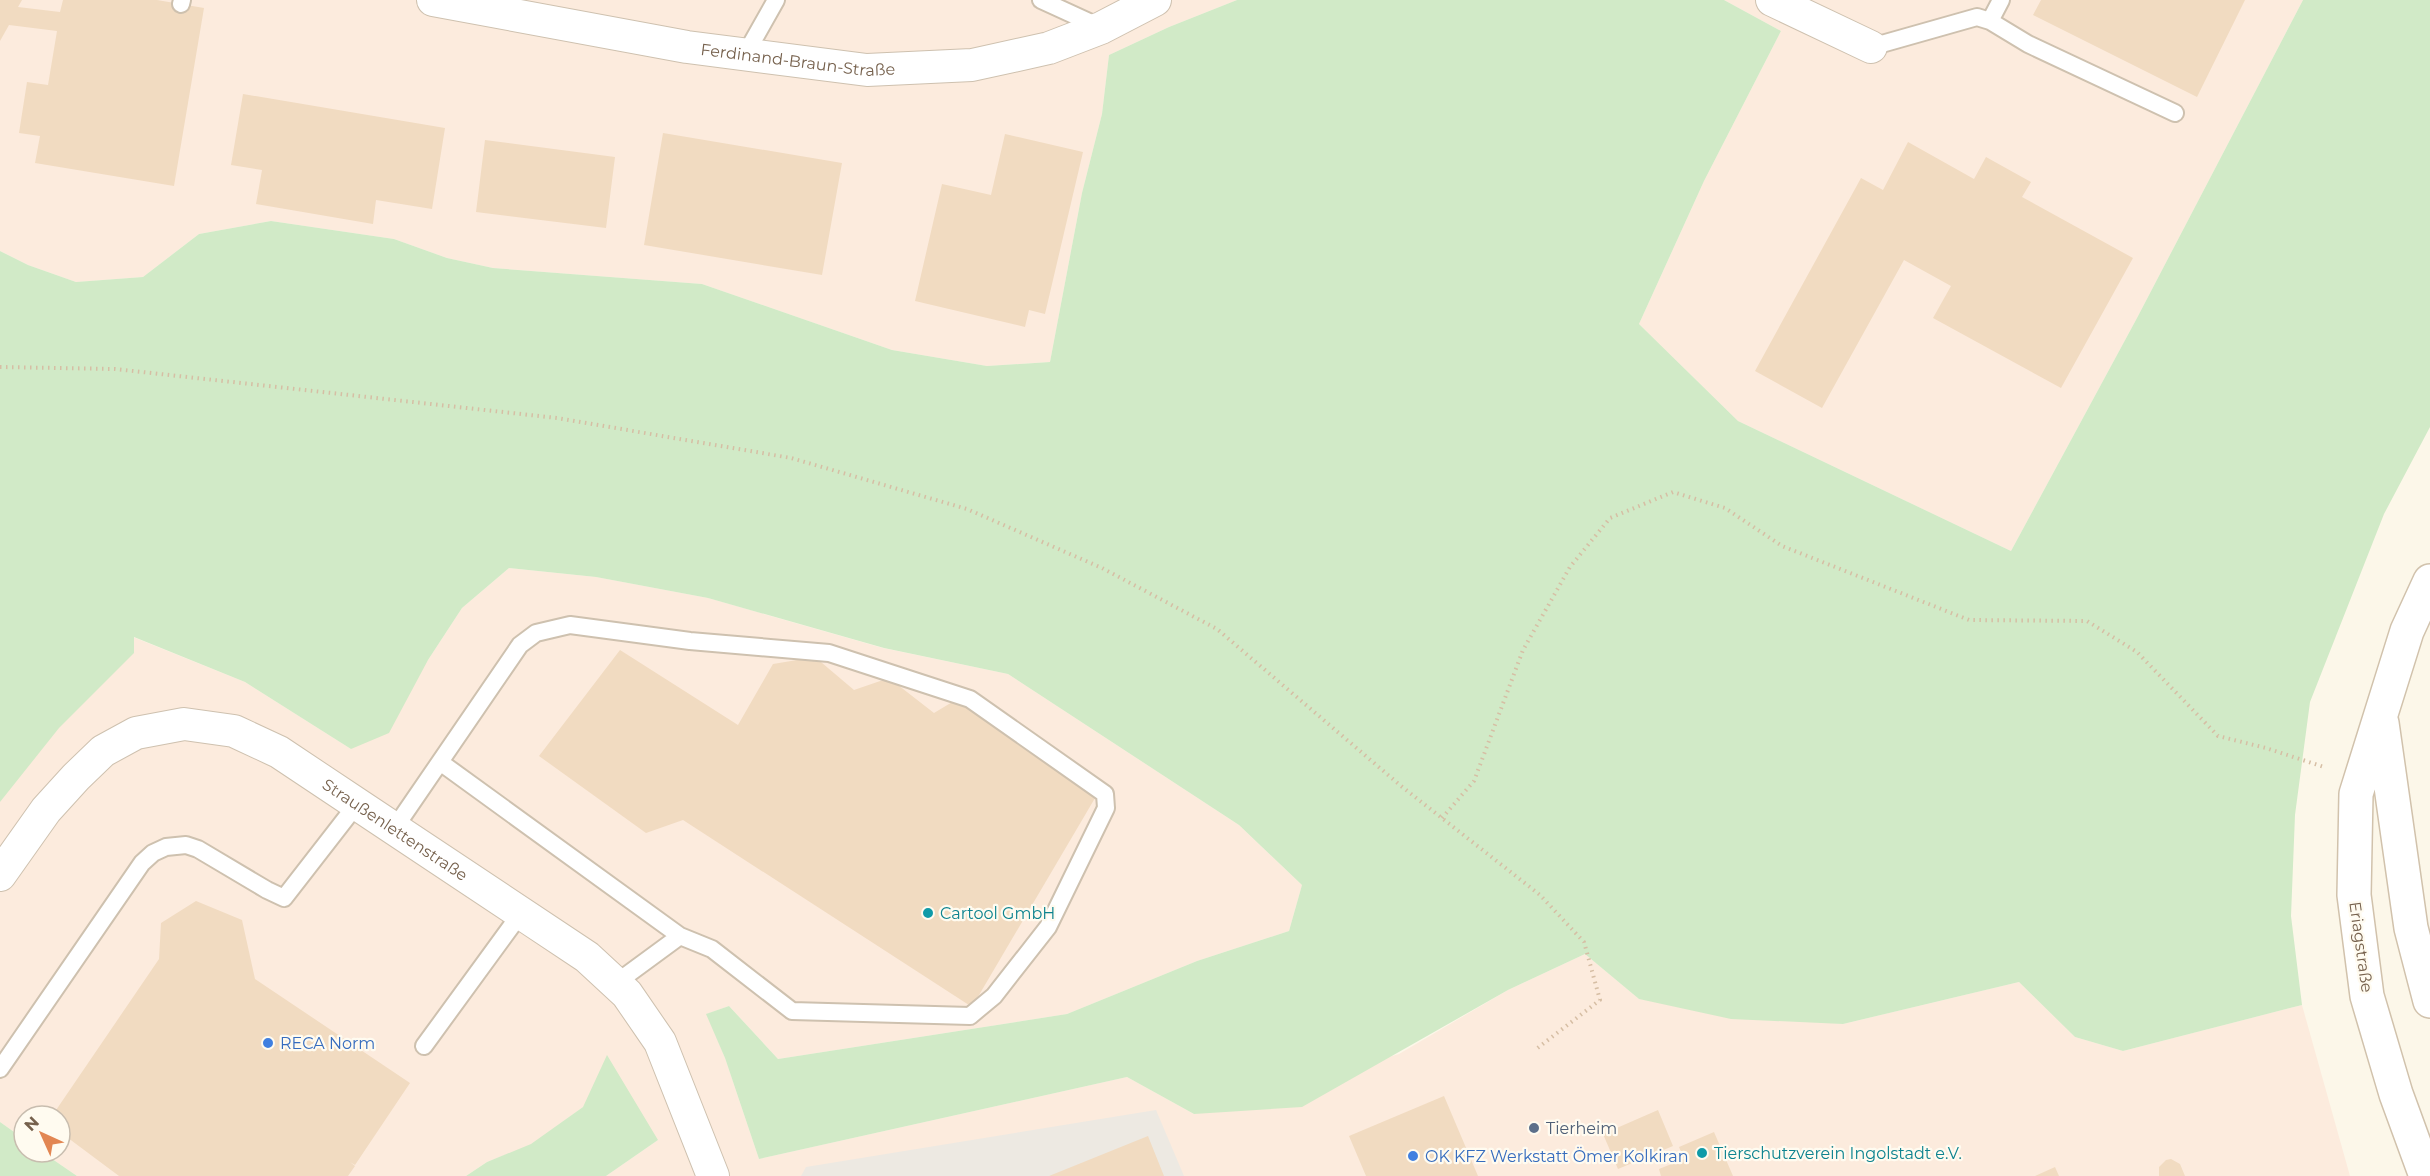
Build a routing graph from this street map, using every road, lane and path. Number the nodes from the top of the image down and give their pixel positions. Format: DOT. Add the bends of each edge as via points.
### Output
graph roads {
  1 [pos="433,0"];
  2 [pos="776,0"];
  3 [pos="1041,0"];
  4 [pos="1155,0"];
  5 [pos="1772,0"];
  6 [pos="2001,0"];
  7 [pos="1063,4"];
  8 [pos="1990,21"];
  9 [pos="1101,28"];
  10 [pos="1871,47"];
  11 [pos="745,55"];
  12 [pos="2175,113"];
  13 [pos="0,367"];
  14 [pos="2430,581"];
  15 [pos="2381,713"];
  16 [pos="440,762"];
  17 [pos="2324,767"];
  18 [pos="357,804"];
  19 [pos="1442,818"];
  20 [pos="394,829"];
  21 [pos="0,875"];
  22 [pos="521,913"];
  23 [pos="680,936"];
  24 [pos="616,983"];
  25 [pos="2430,1001"];
  26 [pos="424,1046"];
  27 [pos="1535,1050"];
  28 [pos="0,1069"];
  29 [pos="713,1176"];
  30 [pos="2426,1176"];
  1 -- 11 [label="street, Ferdinand-Braun-Straße"];
  2 -- 11 [label="lane"];
  3 -- 7 [label="lane"];
  4 -- 9 [label="street, Ferdinand-Braun-Straße"];
  5 -- 10 [label="street"];
  6 -- 8 [label="lane"];
  7 -- 9 [label="lane"];
  8 -- 10 [label="lane" via="1977,17"];
  8 -- 12 [label="lane" via="2028,44"];
  9 -- 11 [label="street, Ferdinand-Braun-Straße" via="1049,48 972,65 867,70"];
  13 -- 19 [label="path" via="115,369 557,418 791,458 967,509 1102,568 1217,629"];
  14 -- 15 [label="street, Eriagstraße" via="2408,631"];
  15 -- 25 [label="street, Eriagstraße" via="2411,927"];
  15 -- 30 [label="street, Eriagstraße" via="2356,794 2354,896 2367,996"];
  16 -- 20 [label="lane"];
  16 -- 23 [label="lane"];
  16 -- 23 [label="lane" via="520,645 536,633 570,625 690,641 830,653 970,699 1106,794 1106,808 1048,927 994,996 970,1016 792,1011 712,949"];
  17 -- 19 [label="path" via="2218,736 2137,652 2087,621 1969,620 1782,546 1725,508 1673,492 1610,518 1570,567 1523,650 1474,781"];
  18 -- 20 [label="street, Straußenlettenstraße"];
  18 -- 21 [label="street, Straußenlettenstraße" via="279,752 234,731 184,724 136,733 103,751 76,777 46,810"];
  18 -- 28 [label="lane" via="284,898 198,849 186,845 153,853 120,893"];
  19 -- 27 [label="path" via="1540,895 1584,942 1600,1000"];
  20 -- 22 [label="street, Straußenlettenstraße"];
  22 -- 24 [label="street, Straußenlettenstraße" via="587,957"];
  22 -- 26 [label="lane"];
  23 -- 24 [label="lane"];
  24 -- 29 [label="street, Straußenlettenstraße" via="660,1042"];
}
